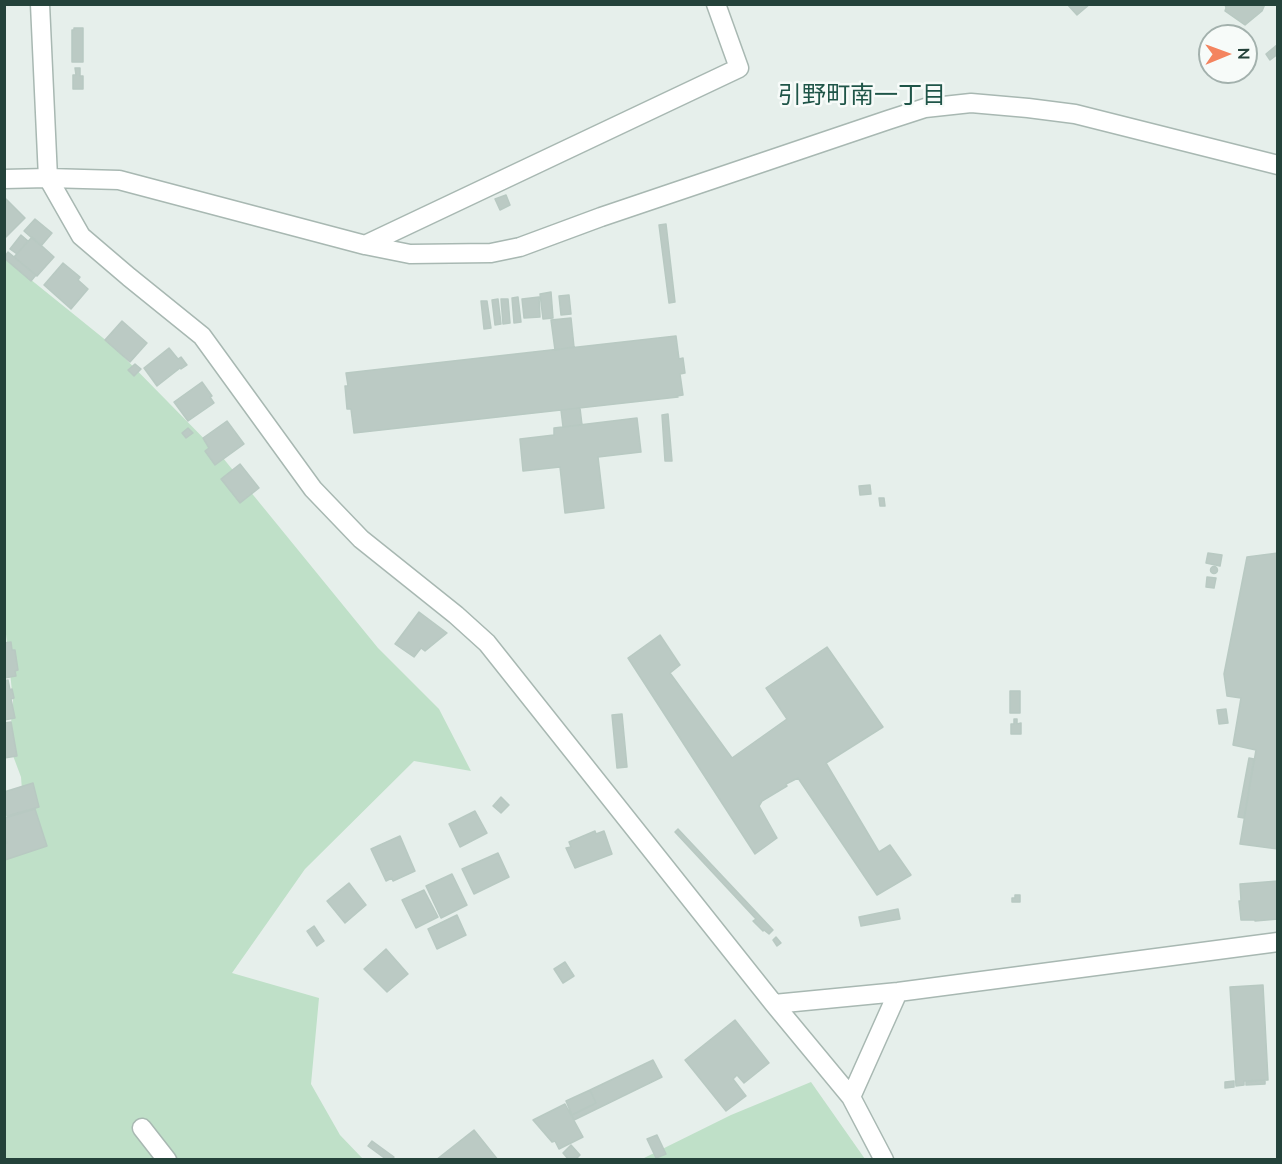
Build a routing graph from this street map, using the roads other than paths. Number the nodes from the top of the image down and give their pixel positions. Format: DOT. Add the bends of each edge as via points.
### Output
graph roads {
  1 [pos="40,4"];
  2 [pos="716,4"];
  3 [pos="1278,165"];
  4 [pos="48,178"];
  5 [pos="4,179"];
  6 [pos="365,245"];
  7 [pos="1278,942"];
  8 [pos="898,992"];
  9 [pos="774,1004"];
  10 [pos="851,1097"];
  11 [pos="142,1128"];
  12 [pos="167,1160"];
  13 [pos="884,1160"];
  1 -- 4 [label="street"];
  2 -- 6 [label="street" via="739,68"];
  3 -- 6 [label="street" via="1075,114 971,103 925,108 519,247 491,253 410,254"];
  4 -- 5 [label="street"];
  4 -- 6 [label="street" via="118,180"];
  4 -- 9 [label="street" via="81,236 202,336 314,489 361,539 487,643"];
  7 -- 8 [label="street"];
  8 -- 9 [label="street"];
  8 -- 10 [label="street"];
  9 -- 10 [label="street"];
  10 -- 13 [label="street"];
  11 -- 12 [label="street"];
}
